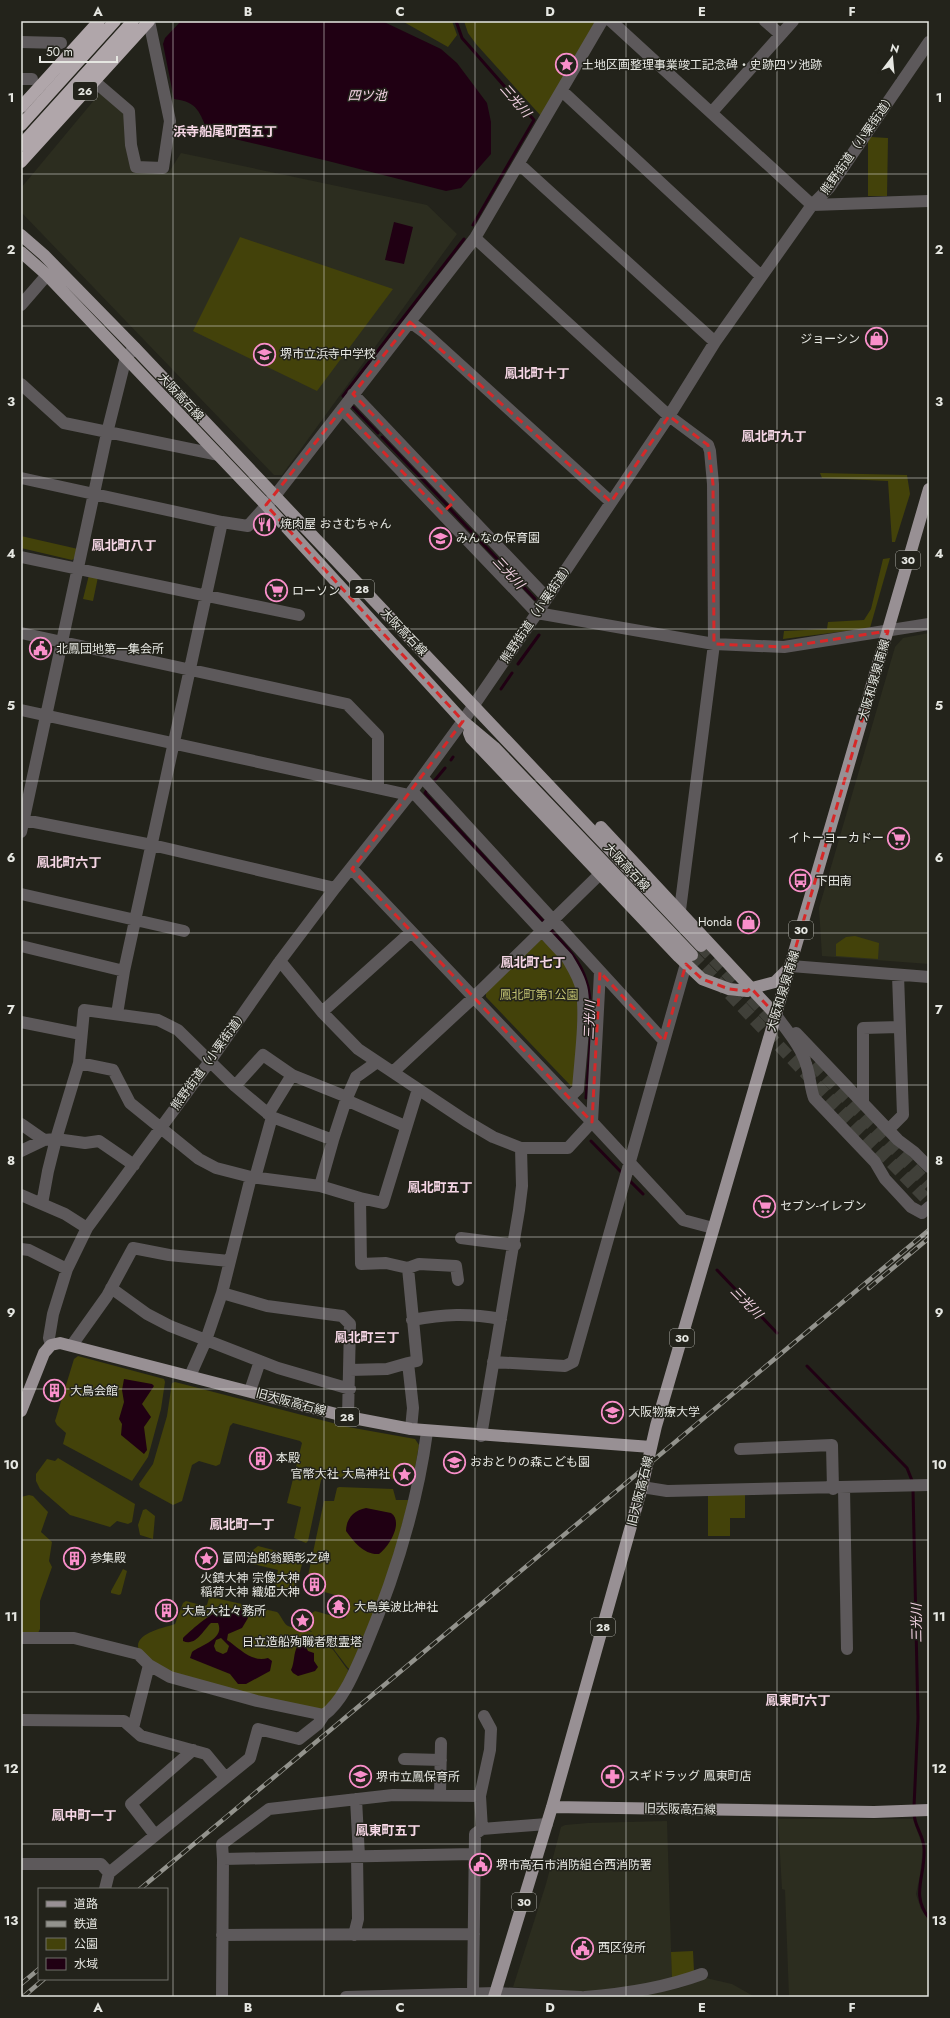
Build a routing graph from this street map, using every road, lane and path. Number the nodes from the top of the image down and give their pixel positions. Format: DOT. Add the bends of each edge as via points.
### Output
graph roads {
  1 [pos="99,21"];
  2 [pos="115,21"];
  3 [pos="134,21"];
  4 [pos="149,21"];
  5 [pos="602,21"];
  6 [pos="611,21"];
  7 [pos="765,21"];
  8 [pos="792,21"];
  9 [pos="780,34"];
  10 [pos="21,42"];
  11 [pos="929,42"];
  12 [pos="61,43"];
  13 [pos="94,81"];
  14 [pos="562,91"];
  15 [pos="21,107"];
  16 [pos="712,112"];
  17 [pos="21,125"];
  18 [pos="21,145"];
  19 [pos="21,162"];
  20 [pos="519,164"];
  21 [pos="929,201"];
  22 [pos="812,205"];
  23 [pos="21,235"];
  24 [pos="475,238"];
  25 [pos="21,252"];
  26 [pos="47,276"];
  27 [pos="761,276"];
  28 [pos="21,305"];
  29 [pos="410,322"];
  30 [pos="715,342"];
  31 [pos="135,348"];
  32 [pos="126,357"];
  33 [pos="21,384"];
  34 [pos="353,395"];
  35 [pos="343,407"];
  36 [pos="669,416"];
  37 [pos="106,432"];
  38 [pos="219,456"];
  39 [pos="21,478"];
  40 [pos="929,489"];
  41 [pos="94,493"];
  42 [pos="270,501"];
  43 [pos="611,502"];
  44 [pos="448,507"];
  45 [pos="222,522"];
  46 [pos="21,557"];
  47 [pos="77,569"];
  48 [pos="207,596"];
  49 [pos="547,598"];
  50 [pos="537,613"];
  51 [pos="299,615"];
  52 [pos="929,624"];
  53 [pos="888,631"];
  54 [pos="21,633"];
  55 [pos="63,642"];
  56 [pos="714,644"];
  57 [pos="191,670"];
  58 [pos="474,705"];
  59 [pos="21,710"];
  60 [pos="46,716"];
  61 [pos="463,721"];
  62 [pos="173,743"];
  63 [pos="422,777"];
  64 [pos="378,787"];
  65 [pos="411,793"];
  66 [pos="24,820"];
  67 [pos="21,832"];
  68 [pos="152,845"];
  69 [pos="352,869"];
  70 [pos="600,874"];
  71 [pos="335,888"];
  72 [pos="21,894"];
  73 [pos="680,910"];
  74 [pos="136,921"];
  75 [pos="547,926"];
  76 [pos="184,931"];
  77 [pos="411,932"];
  78 [pos="21,946"];
  79 [pos="701,946"];
  80 [pos="689,960"];
  81 [pos="280,962"];
  82 [pos="791,966"];
  83 [pos="124,971"];
  84 [pos="600,972"];
  85 [pos="898,975"];
  86 [pos="929,977"];
  87 [pos="752,988"];
  88 [pos="473,998"];
  89 [pos="322,1012"];
  90 [pos="117,1014"];
  91 [pos="776,1015"];
  92 [pos="21,1022"];
  93 [pos="899,1028"];
  94 [pos="81,1034"];
  95 [pos="664,1041"];
  96 [pos="210,1061"];
  97 [pos="377,1062"];
  98 [pos="79,1063"];
  99 [pos="393,1072"];
  100 [pos="292,1075"];
  101 [pos="235,1086"];
  102 [pos="418,1089"];
  103 [pos="569,1098"];
  104 [pos="347,1099"];
  105 [pos="863,1103"];
  106 [pos="270,1115"];
  107 [pos="592,1122"];
  108 [pos="21,1124"];
  109 [pos="405,1126"];
  110 [pos="160,1128"];
  111 [pos="888,1130"];
  112 [pos="50,1139"];
  113 [pos="333,1140"];
  114 [pos="521,1148"];
  115 [pos="21,1150"];
  116 [pos="134,1165"];
  117 [pos="628,1165"];
  118 [pos="929,1167"];
  119 [pos="253,1177"];
  120 [pos="320,1186"];
  121 [pos="21,1195"];
  122 [pos="360,1198"];
  123 [pos="42,1204"];
  124 [pos="929,1207"];
  125 [pos="87,1228"];
  126 [pos="713,1228"];
  127 [pos="461,1238"];
  128 [pos="514,1245"];
  129 [pos="21,1249"];
  130 [pos="229,1261"];
  131 [pos="408,1268"];
  132 [pos="67,1269"];
  133 [pos="458,1280"];
  134 [pos="111,1288"];
  135 [pos="222,1293"];
  136 [pos="501,1319"];
  137 [pos="412,1320"];
  138 [pos="206,1340"];
  139 [pos="51,1345"];
  140 [pos="72,1345"];
  141 [pos="260,1360"];
  142 [pos="493,1362"];
  143 [pos="408,1363"];
  144 [pos="350,1370"];
  145 [pos="190,1376"];
  146 [pos="350,1389"];
  147 [pos="250,1391"];
  148 [pos="21,1411"];
  149 [pos="348,1417"];
  150 [pos="411,1430"];
  151 [pos="427,1432"];
  152 [pos="481,1436"];
  153 [pos="651,1447"];
  154 [pos="740,1449"];
  155 [pos="924,1486"];
  156 [pos="642,1487"];
  157 [pos="839,1488"];
  158 [pos="21,1638"];
  159 [pos="847,1649"];
  160 [pos="149,1665"];
  161 [pos="324,1715"];
  162 [pos="484,1716"];
  163 [pos="21,1720"];
  164 [pos="133,1728"];
  165 [pos="441,1743"];
  166 [pos="193,1750"];
  167 [pos="404,1760"];
  168 [pos="441,1760"];
  169 [pos="225,1778"];
  170 [pos="440,1796"];
  171 [pos="480,1796"];
  172 [pos="356,1799"];
  173 [pos="552,1807"];
  174 [pos="925,1810"];
  175 [pos="547,1824"];
  176 [pos="482,1829"];
  177 [pos="155,1835"];
  178 [pos="474,1854"];
  179 [pos="358,1856"];
  180 [pos="223,1859"];
  181 [pos="21,1864"];
  182 [pos="108,1873"];
  183 [pos="104,1888"];
  184 [pos="474,1934"];
  185 [pos="354,1935"];
  186 [pos="222,1936"];
  187 [pos="702,1974"];
  188 [pos="473,1993"];
  189 [pos="495,1995"];
  190 [pos="222,1997"];
  191 [pos="346,1997"];
  192 [pos="581,1997"];
  193 [pos="585,1997"];
  1 -- 15 [label="highway"];
  2 -- 17 [label="highway, 26"];
  3 -- 18 [label="highway, 26"];
  4 -- 13 [label="highway, 26"];
  4 -- 13 [label="street" via="170,121 164,168 136,167 128,111"];
  5 -- 14 [label="street"];
  6 -- 16 [label="street"];
  7 -- 9 [label="street"];
  8 -- 9 [label="street"];
  9 -- 16 [label="street"];
  10 -- 12 [label="street"];
  11 -- 22 [label="street, 熊野街道（小栗街道）" via="829,188"];
  13 -- 19 [label="highway, 26"];
  14 -- 20 [label="street"];
  14 -- 27 [label="street"];
  16 -- 22 [label="street"];
  20 -- 24 [label="street"];
  20 -- 30 [label="street"];
  21 -- 22 [label="street"];
  22 -- 27 [label="street, 熊野街道（小栗街道）"];
  23 -- 31 [label="main road, 大阪高石線 / 28"];
  24 -- 29 [label="street"];
  24 -- 36 [label="street"];
  25 -- 26 [label="main road, 大阪高石線 / 28"];
  26 -- 28 [label="street"];
  26 -- 32 [label="main road, 大阪高石線 / 28"];
  27 -- 30 [label="street"];
  29 -- 34 [label="street"];
  29 -- 43 [label="street"];
  30 -- 36 [label="street"];
  31 -- 32 [label="street"];
  31 -- 42 [label="main road, 大阪高石線 / 28"];
  32 -- 37 [label="street"];
  32 -- 38 [label="main road, 大阪高石線 / 28"];
  33 -- 37 [label="street" via="64,423"];
  34 -- 35 [label="street"];
  34 -- 44 [label="street"];
  35 -- 42 [label="street"];
  35 -- 44 [label="street"];
  36 -- 43 [label="street, 熊野街道（小栗街道）"];
  36 -- 56 [label="street" via="708,445 710,451 713,484"];
  37 -- 38 [label="street"];
  37 -- 41 [label="street"];
  38 -- 42 [label="main road, 大阪高石線 / 28"];
  39 -- 41 [label="street"];
  40 -- 53 [label="main road, 大阪和泉泉南線 / 30"];
  41 -- 45 [label="street"];
  41 -- 47 [label="street"];
  42 -- 45 [label="street" via="248,526"];
  42 -- 58 [label="main road, 大阪高石線 / 28"];
  42 -- 61 [label="main road, 大阪高石線 / 28"];
  43 -- 49 [label="street, 熊野街道（小栗街道）"];
  44 -- 49 [label="street"];
  44 -- 50 [label="street"];
  45 -- 48 [label="street"];
  46 -- 47 [label="street"];
  47 -- 48 [label="street"];
  47 -- 55 [label="street"];
  48 -- 51 [label="street"];
  48 -- 57 [label="street"];
  49 -- 50 [label="street, 熊野街道（小栗街道）"];
  50 -- 56 [label="street"];
  50 -- 58 [label="street, 熊野街道（小栗街道）"];
  52 -- 53 [label="street"];
  53 -- 56 [label="street" via="784,647"];
  53 -- 82 [label="main road, 大阪和泉泉南線 / 30"];
  54 -- 55 [label="street"];
  55 -- 57 [label="street"];
  55 -- 60 [label="street"];
  56 -- 73 [label="street"];
  57 -- 62 [label="street"];
  57 -- 64 [label="street" via="347,704 378,736"];
  58 -- 61 [label="street, 熊野街道（小栗街道）"];
  58 -- 73 [label="main road" via="509,730"];
  58 -- 79 [label="main road, 大阪高石線 / 28"];
  59 -- 60 [label="street"];
  60 -- 62 [label="street"];
  60 -- 66 [label="street"];
  61 -- 63 [label="street, 熊野街道（小栗街道）"];
  61 -- 70 [label="main road" via="471,738"];
  61 -- 80 [label="main road, 大阪高石線 / 28" via="494,747"];
  62 -- 64 [label="street"];
  62 -- 68 [label="street"];
  63 -- 65 [label="street, 熊野街道（小栗街道）"];
  63 -- 75 [label="street"];
  64 -- 65 [label="street"];
  65 -- 69 [label="street, 熊野街道（小栗街道）"];
  65 -- 75 [label="street"];
  66 -- 67 [label="street"];
  66 -- 68 [label="street"];
  68 -- 71 [label="street"];
  68 -- 74 [label="street"];
  69 -- 71 [label="street, 熊野街道（小栗街道）"];
  69 -- 77 [label="street"];
  70 -- 75 [label="street"];
  70 -- 80 [label="main road"];
  71 -- 81 [label="street, 熊野街道（小栗街道）"];
  72 -- 74 [label="street"];
  73 -- 87 [label="main road"];
  74 -- 76 [label="street"];
  74 -- 83 [label="street"];
  75 -- 84 [label="street"];
  75 -- 88 [label="street"];
  75 -- 103 [label="street" via="577,975 582,991 578,1089"];
  77 -- 88 [label="street"];
  77 -- 89 [label="street"];
  78 -- 83 [label="street"];
  80 -- 87 [label="main road" via="702,979 729,989 747,992"];
  80 -- 95 [label="street"];
  81 -- 89 [label="street"];
  81 -- 96 [label="street, 熊野街道（小栗街道）"];
  82 -- 85 [label="street"];
  82 -- 87 [label="main road" via="775,982"];
  82 -- 91 [label="main road, 大阪和泉泉南線 / 30"];
  83 -- 90 [label="street"];
  84 -- 95 [label="street"];
  84 -- 107 [label="street"];
  85 -- 86 [label="street"];
  85 -- 93 [label="street"];
  87 -- 91 [label="main road"];
  88 -- 99 [label="street"];
  88 -- 103 [label="street"];
  89 -- 97 [label="street" via="358,1049"];
  90 -- 94 [label="street" via="84,1010"];
  90 -- 96 [label="street" via="158,1020 178,1030"];
  91 -- 105 [label="street" via="790,1026"];
  91 -- 124 [label="street" via="798,1045 806,1063 814,1098 875,1162 885,1179 912,1207 922,1212"];
  91 -- 126 [label="main road, 大阪和泉泉南線 / 30"];
  92 -- 94 [label="street"];
  93 -- 105 [label="street" via="863,1028"];
  93 -- 111 [label="street" via="903,1115"];
  94 -- 98 [label="street"];
  95 -- 117 [label="street"];
  96 -- 101 [label="street"];
  96 -- 110 [label="street, 熊野街道（小栗街道）"];
  97 -- 99 [label="street"];
  97 -- 104 [label="street" via="356,1077"];
  98 -- 110 [label="street" via="113,1070 130,1103"];
  98 -- 112 [label="street"];
  99 -- 102 [label="street"];
  100 -- 101 [label="street" via="263,1055"];
  100 -- 104 [label="street"];
  100 -- 106 [label="street"];
  101 -- 106 [label="street"];
  102 -- 109 [label="street"];
  102 -- 114 [label="street" via="493,1137"];
  103 -- 107 [label="street"];
  104 -- 109 [label="street"];
  104 -- 113 [label="street"];
  105 -- 111 [label="street"];
  106 -- 113 [label="street"];
  106 -- 119 [label="street"];
  107 -- 114 [label="street" via="568,1148"];
  107 -- 117 [label="street"];
  108 -- 112 [label="street"];
  109 -- 122 [label="street" via="383,1204"];
  110 -- 116 [label="street, 熊野街道（小栗街道）"];
  110 -- 119 [label="street" via="199,1159 216,1168"];
  111 -- 118 [label="street"];
  112 -- 115 [label="street"];
  112 -- 116 [label="street" via="85,1143 99,1141"];
  112 -- 123 [label="street"];
  113 -- 120 [label="street"];
  114 -- 128 [label="street" via="522,1186"];
  116 -- 125 [label="street, 熊野街道（小栗街道）"];
  117 -- 126 [label="street" via="683,1220"];
  117 -- 142 [label="street" via="573,1362 565,1366"];
  119 -- 120 [label="street"];
  119 -- 130 [label="street"];
  120 -- 122 [label="street"];
  121 -- 123 [label="street"];
  122 -- 131 [label="street" via="361,1264 386,1263"];
  123 -- 125 [label="street"];
  125 -- 132 [label="street, 熊野街道（小栗街道）"];
  126 -- 153 [label="main road, 大阪和泉泉南線 / 30"];
  127 -- 128 [label="street"];
  128 -- 136 [label="street"];
  129 -- 132 [label="street" via="29,1250"];
  130 -- 134 [label="street" via="169,1255 133,1248"];
  130 -- 135 [label="street"];
  131 -- 133 [label="street" via="420,1264 456,1266"];
  131 -- 137 [label="street"];
  132 -- 139 [label="street, 熊野街道（小栗街道）" via="53,1314"];
  134 -- 138 [label="street" via="147,1314"];
  134 -- 140 [label="street"];
  135 -- 138 [label="street"];
  135 -- 144 [label="street" via="267,1306 342,1316 350,1324"];
  136 -- 137 [label="street" via="446,1314"];
  136 -- 142 [label="street"];
  137 -- 143 [label="street" via="417,1360"];
  138 -- 141 [label="street"];
  138 -- 145 [label="street"];
  139 -- 140 [label="main road, 旧大阪高石線 / 28"];
  139 -- 148 [label="main road" via="44,1352"];
  140 -- 145 [label="main road, 旧大阪高石線 / 28"];
  141 -- 146 [label="street"];
  141 -- 147 [label="street"];
  142 -- 152 [label="street"];
  143 -- 144 [label="street" via="387,1369"];
  143 -- 150 [label="street" via="413,1408"];
  144 -- 146 [label="street"];
  145 -- 147 [label="main road, 旧大阪高石線 / 28"];
  146 -- 149 [label="street"];
  147 -- 149 [label="main road, 旧大阪高石線 / 28"];
  149 -- 150 [label="main road, 旧大阪高石線 / 28"];
  150 -- 151 [label="main road, 旧大阪高石線 / 28"];
  151 -- 152 [label="main road, 旧大阪高石線 / 28"];
  151 -- 161 [label="street" via="415,1500 378,1618 344,1690"];
  152 -- 153 [label="main road, 旧大阪高石線 / 28"];
  153 -- 156 [label="main road, 旧大阪高石線 / 28"];
  154 -- 157 [label="street" via="832,1445"];
  155 -- 157 [label="street"];
  156 -- 157 [label="street" via="667,1491"];
  156 -- 173 [label="main road, 旧大阪高石線 / 28"];
  157 -- 159 [label="street"];
  158 -- 160 [label="street" via="74,1638 138,1654"];
  160 -- 161 [label="street" via="170,1677 257,1701"];
  160 -- 164 [label="street"];
  161 -- 169 [label="street" via="318,1724 299,1740 258,1729 250,1758"];
  162 -- 171 [label="street" via="491,1729 490,1750"];
  163 -- 164 [label="street" via="124,1721"];
  164 -- 166 [label="street" via="141,1736"];
  165 -- 168 [label="street"];
  166 -- 169 [label="street" via="206,1754"];
  166 -- 177 [label="street" via="131,1804"];
  167 -- 168 [label="street"];
  168 -- 170 [label="street"];
  169 -- 177 [label="street"];
  170 -- 171 [label="street"];
  170 -- 172 [label="street" via="393,1795"];
  171 -- 176 [label="street"];
  172 -- 179 [label="street"];
  172 -- 180 [label="street" via="270,1809 222,1844"];
  173 -- 174 [label="main road, 旧大阪高石線" via="874,1812"];
  173 -- 175 [label="main road, 30"];
  175 -- 176 [label="street"];
  175 -- 189 [label="main road, 30"];
  176 -- 178 [label="street" via="475,1834"];
  177 -- 182 [label="street"];
  178 -- 179 [label="street"];
  178 -- 184 [label="street"];
  179 -- 180 [label="street"];
  179 -- 185 [label="street" via="358,1919"];
  180 -- 186 [label="street"];
  181 -- 182 [label="street" via="101,1864"];
  182 -- 183 [label="street"];
  184 -- 185 [label="street"];
  184 -- 188 [label="street"];
  185 -- 186 [label="street"];
  186 -- 190 [label="street"];
  187 -- 193 [label="street" via="671,1985"];
  188 -- 189 [label="street"];
  188 -- 191 [label="street"];
  189 -- 192 [label="street"];
}
